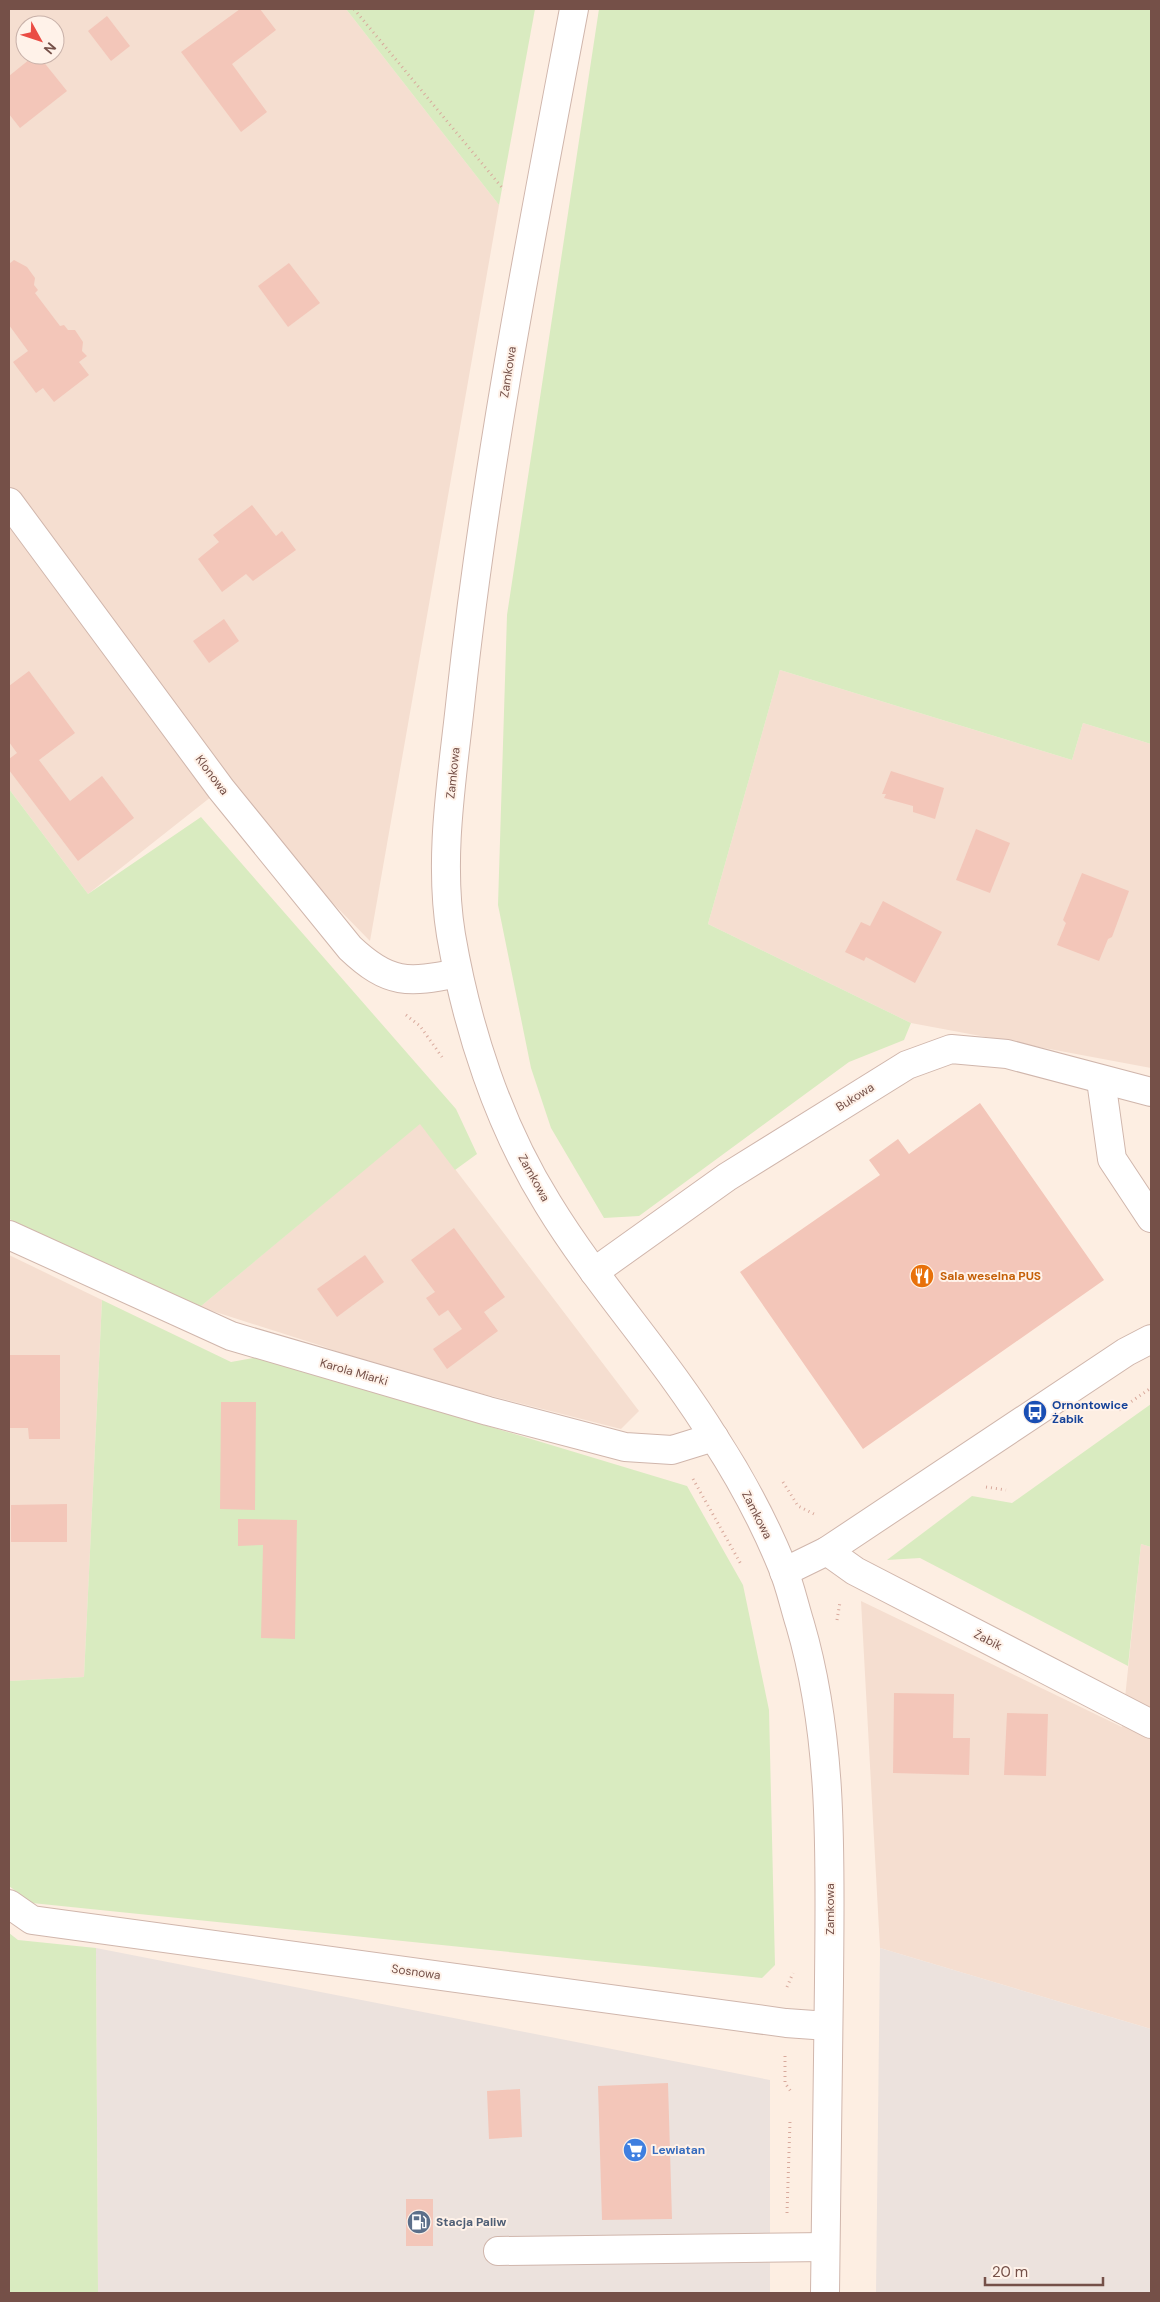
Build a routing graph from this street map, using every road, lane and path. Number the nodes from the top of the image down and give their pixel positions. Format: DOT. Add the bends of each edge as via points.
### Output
graph roads {
  1 [pos="354,9"];
  2 [pos="574,9"];
  3 [pos="533,225"];
  4 [pos="9,502"];
  5 [pos="458,973"];
  6 [pos="399,1010"];
  7 [pos="446,1065"];
  8 [pos="1101,1080"];
  9 [pos="1151,1092"];
  10 [pos="1151,1218"];
  11 [pos="9,1235"];
  12 [pos="594,1272"];
  13 [pos="1151,1339"];
  14 [pos="1151,1388"];
  15 [pos="1119,1410"];
  16 [pos="714,1437"];
  17 [pos="672,1450"];
  18 [pos="978,1485"];
  19 [pos="1006,1490"];
  20 [pos="827,1551"];
  21 [pos="745,1571"];
  22 [pos="855,1571"];
  23 [pos="784,1572"];
  24 [pos="838,1628"];
  25 [pos="1151,1724"];
  26 [pos="9,1904"];
  27 [pos="795,1970"];
  28 [pos="786,2022"];
  29 [pos="828,2026"];
  30 [pos="791,2103"];
  31 [pos="791,2113"];
  32 [pos="787,2247"];
  33 [pos="825,2248"];
  34 [pos="498,2251"];
  35 [pos="825,2293"];
  1 -- 3 [label="path"];
  2 -- 3 [label="street, Zamkowa"];
  3 -- 5 [label="street, Zamkowa" via="472,599 448,816 446,877"];
  4 -- 5 [label="street, Klonowa" via="221,788 350,948 370,966 395,978 420,981"];
  5 -- 12 [label="street, Zamkowa" via="485,1070 515,1144 548,1204"];
  6 -- 7 [label="path" via="420,1026"];
  8 -- 9 [label="street, Bukowa"];
  8 -- 10 [label="street" via="1112,1159"];
  8 -- 12 [label="street, Bukowa" via="1008,1054 951,1049 907,1065 727,1178"];
  11 -- 17 [label="street, Karola Miarki" via="231,1336 624,1447"];
  12 -- 16 [label="street, Zamkowa"];
  13 -- 20 [label="street" via="1126,1352"];
  14 -- 15 [label="path"];
  16 -- 17 [label="street, Karola Miarki"];
  16 -- 23 [label="street, Zamkowa" via="757,1512"];
  17 -- 21 [label="path" via="692,1478"];
  18 -- 19 [label="path"];
  20 -- 22 [label="street, Żabik"];
  20 -- 23 [label="street"];
  22 -- 24 [label="path" via="841,1593 836,1619"];
  22 -- 25 [label="street, Żabik"];
  23 -- 29 [label="street, Zamkowa" via="806,1646 821,1720 829,1826"];
  26 -- 28 [label="street, Sosnowa" via="32,1920"];
  27 -- 28 [label="path" via="787,1984"];
  28 -- 29 [label="street, Sosnowa"];
  28 -- 30 [label="path" via="785,2083 792,2094"];
  29 -- 33 [label="street, Zamkowa"];
  31 -- 32 [label="path" via="787,2163"];
  32 -- 33 [label="street"];
  32 -- 34 [label="street"];
  33 -- 35 [label="street, Zamkowa"];
}
